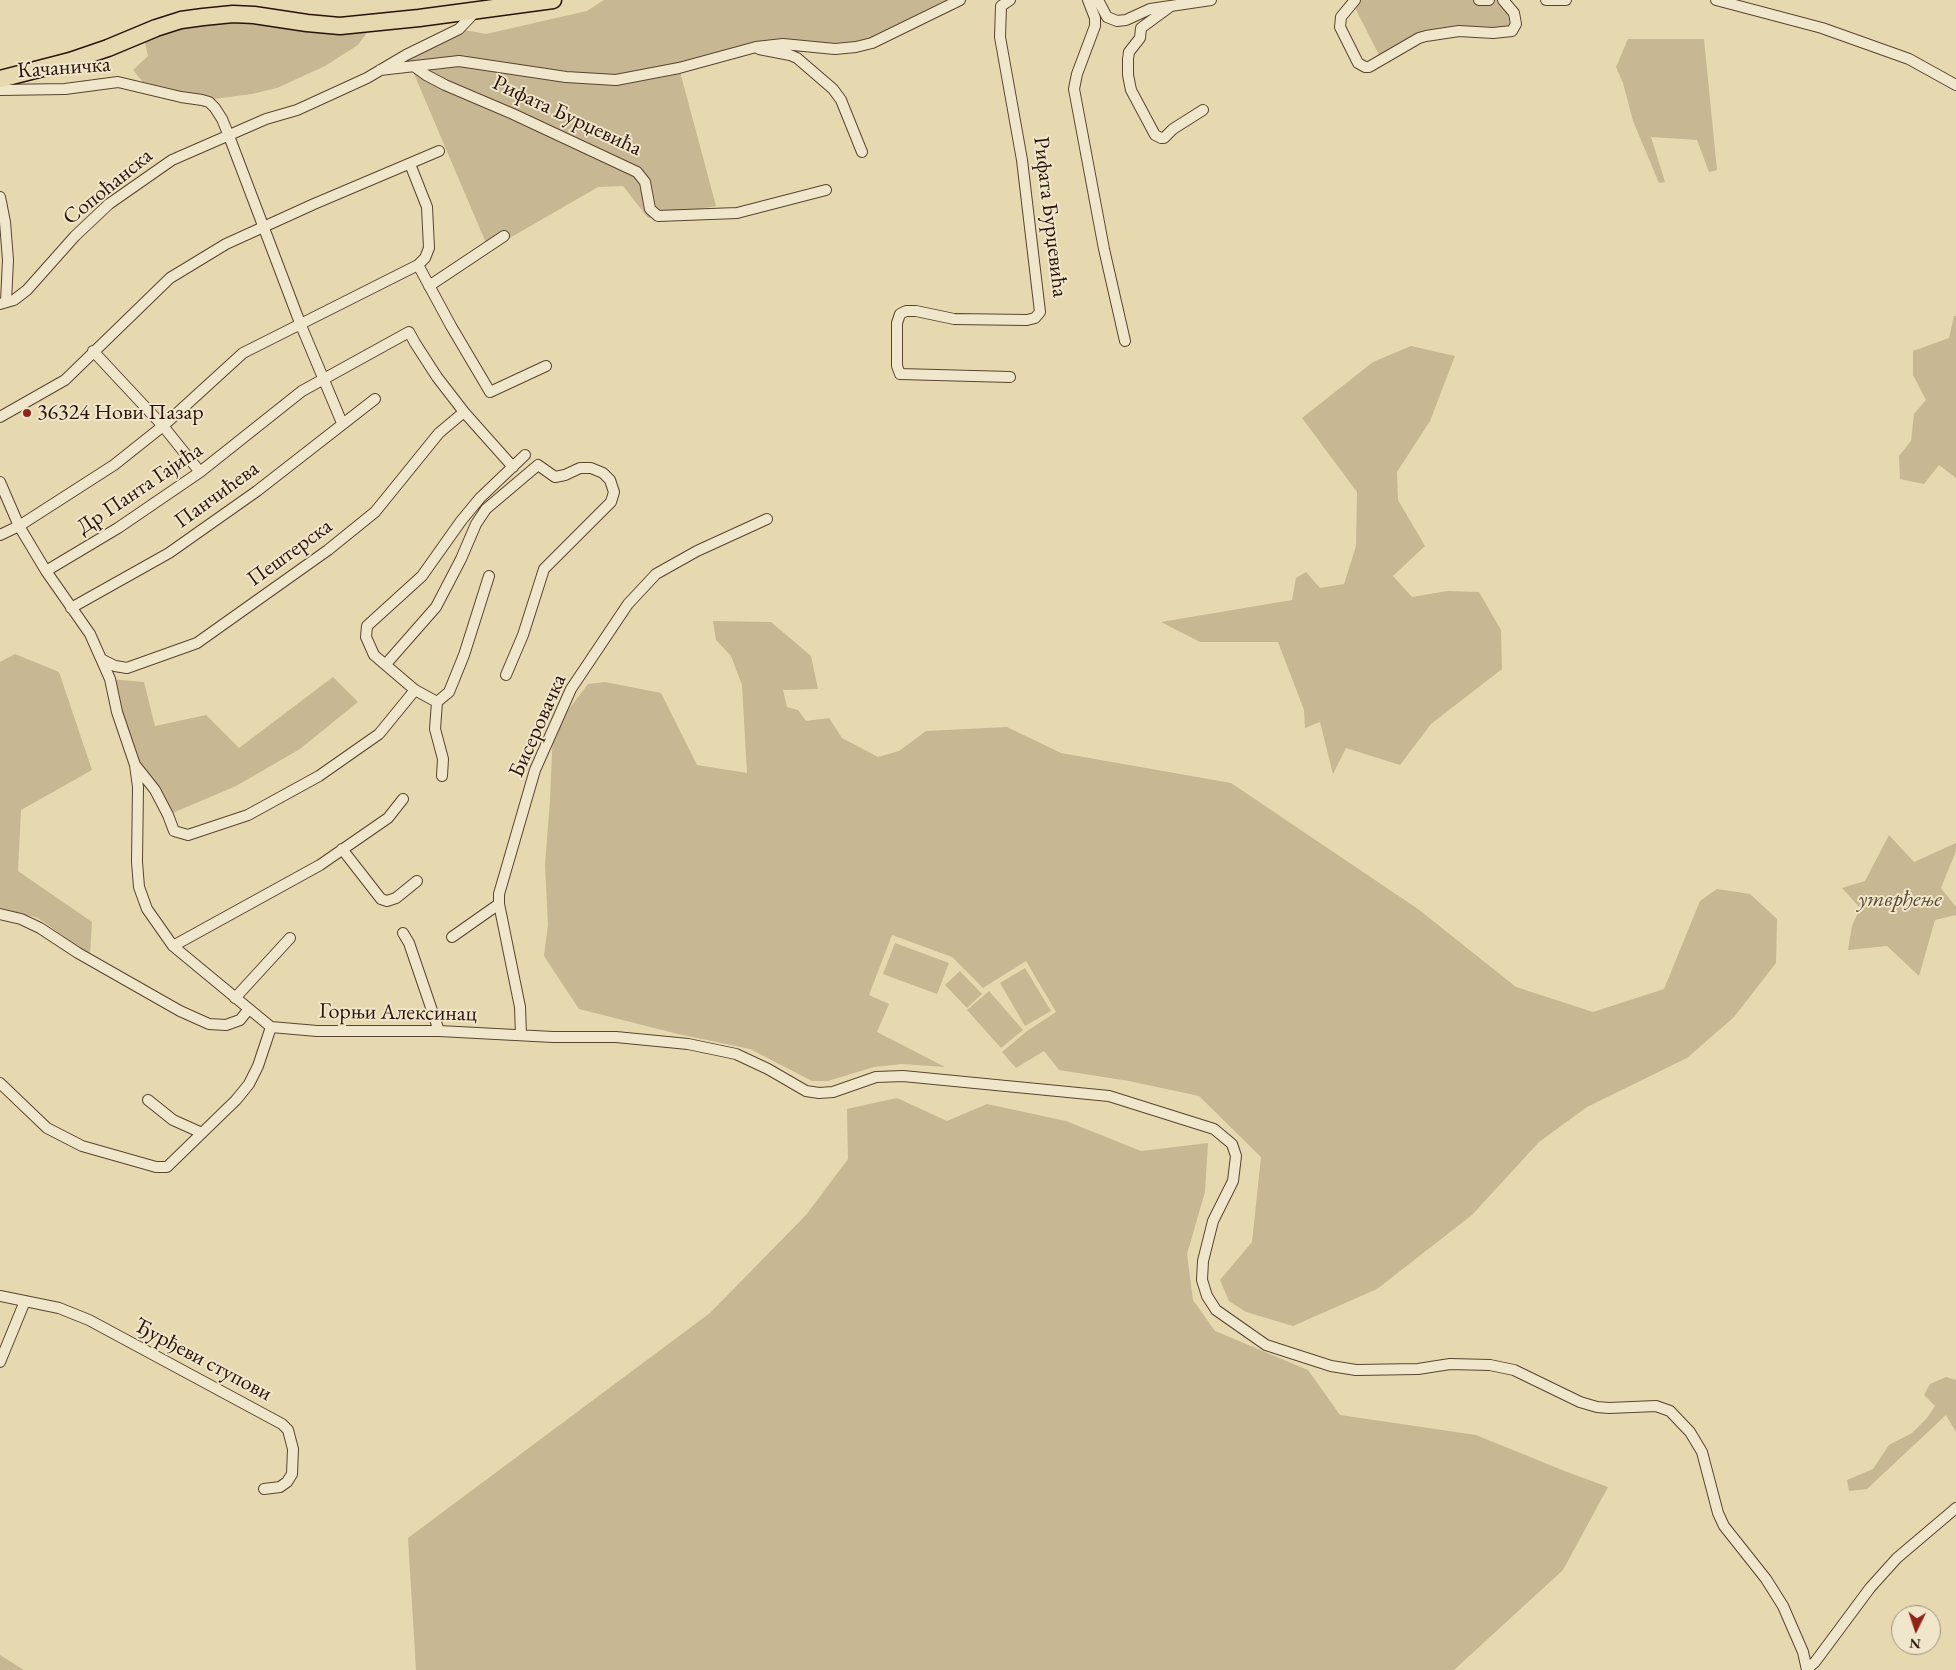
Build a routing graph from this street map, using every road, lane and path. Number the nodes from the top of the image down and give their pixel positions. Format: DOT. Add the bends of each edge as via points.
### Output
graph roads {
  1 [pos="553,0"];
  2 [pos="960,0"];
  3 [pos="1010,0"];
  4 [pos="1088,0"];
  5 [pos="1098,0"];
  6 [pos="1211,0"];
  7 [pos="1355,0"];
  8 [pos="1479,0"];
  9 [pos="1488,0"];
  10 [pos="1503,0"];
  11 [pos="1546,0"];
  12 [pos="1566,0"];
  13 [pos="1716,0"];
  14 [pos="1170,6"];
  15 [pos="476,11"];
  16 [pos="756,46"];
  17 [pos="415,67"];
  18 [pos="380,70"];
  19 [pos="0,79"];
  20 [pos="1955,85"];
  21 [pos="0,90"];
  22 [pos="1204,110"];
  23 [pos="229,136"];
  24 [pos="439,150"];
  25 [pos="862,152"];
  26 [pos="410,164"];
  27 [pos="826,190"];
  28 [pos="0,197"];
  29 [pos="263,227"];
  30 [pos="504,236"];
  31 [pos="418,265"];
  32 [pos="429,286"];
  33 [pos="3,303"];
  34 [pos="300,323"];
  35 [pos="1125,341"];
  36 [pos="93,352"];
  37 [pos="546,366"];
  38 [pos="1010,377"];
  39 [pos="322,378"];
  40 [pos="375,399"];
  41 [pos="464,412"];
  42 [pos="0,417"];
  43 [pos="342,423"];
  44 [pos="163,426"];
  45 [pos="525,455"];
  46 [pos="513,468"];
  47 [pos="200,472"];
  48 [pos="0,482"];
  49 [pos="767,519"];
  50 [pos="19,526"];
  51 [pos="0,535"];
  52 [pos="46,571"];
  53 [pos="489,576"];
  54 [pos="72,608"];
  55 [pos="103,660"];
  56 [pos="386,664"];
  57 [pos="506,676"];
  58 [pos="415,690"];
  59 [pos="438,702"];
  60 [pos="135,766"];
  61 [pos="442,776"];
  62 [pos="402,799"];
  63 [pos="342,849"];
  64 [pos="417,881"];
  65 [pos="499,904"];
  66 [pos="0,914"];
  67 [pos="403,932"];
  68 [pos="452,937"];
  69 [pos="290,938"];
  70 [pos="173,946"];
  71 [pos="235,998"];
  72 [pos="248,1010"];
  73 [pos="271,1027"];
  74 [pos="439,1031"];
  75 [pos="521,1036"];
  76 [pos="0,1083"];
  77 [pos="148,1100"];
  78 [pos="202,1133"];
  79 [pos="0,1296"];
  80 [pos="24,1301"];
  81 [pos="0,1362"];
  82 [pos="264,1489"];
  83 [pos="1956,1508"];
  84 [pos="1807,1669"];
  1 -- 15 [label="main road"];
  2 -- 16 [label="street, Рифата Бурџевића" via="856,47"];
  3 -- 38 [label="street, Рифата Бурџевића" via="1001,6 1000,37 1023,170 1040,312 1027,320 954,319 906,311 900,314 897,323 897,366 900,374"];
  4 -- 35 [label="street, Рифата Бурџевића" via="1095,26 1074,88"];
  5 -- 14 [label="street" via="1107,16 1117,21 1150,9"];
  6 -- 14 [label="street"];
  7 -- 10 [label="street" via="1341,17 1340,27 1358,63 1369,67 1426,36 1459,31 1512,32 1516,24 1514,13"];
  8 -- 9 [label="street"];
  11 -- 12 [label="street"];
  13 -- 20 [label="street" via="1822,28 1882,49 1909,59"];
  14 -- 22 [label="street" via="1141,28 1140,38 1129,52 1131,90 1155,135 1161,138"];
  15 -- 18 [label="street, Сопоћанска" via="459,29"];
  15 -- 19 [label="main road" via="340,26 254,15 203,17 156,28 70,62"];
  16 -- 17 [label="street, Рифата Бурџевића" via="679,68 616,80 566,77 459,61"];
  16 -- 25 [label="street" via="797,58 833,89 841,100"];
  17 -- 18 [label="street, Рифата Бурџевића"];
  17 -- 27 [label="street, Рифата Бурџевића" via="445,85 637,172 645,182 650,209 658,216 737,213"];
  18 -- 23 [label="street, Сопоћанска" via="296,110"];
  21 -- 23 [label="street, Качаничка" via="65,89 108,82 124,83 209,102 222,119"];
  23 -- 29 [label="street"];
  23 -- 33 [label="street, Сопоћанска" via="172,160 118,196 75,236 27,290 14,300"];
  24 -- 26 [label="street"];
  26 -- 29 [label="street"];
  26 -- 31 [label="street" via="427,207 429,248"];
  28 -- 33 [label="street" via="8,260"];
  29 -- 34 [label="street"];
  29 -- 36 [label="street" via="226,244 170,278"];
  30 -- 32 [label="street"];
  31 -- 32 [label="street"];
  31 -- 34 [label="street"];
  32 -- 37 [label="street" via="490,392"];
  34 -- 39 [label="street"];
  34 -- 44 [label="street" via="243,352"];
  36 -- 42 [label="street" via="66,380"];
  36 -- 44 [label="street"];
  39 -- 41 [label="street, Др Панта Гајића" via="409,332"];
  39 -- 43 [label="street"];
  39 -- 47 [label="street, Др Панта Гајића" via="302,390"];
  40 -- 43 [label="street, Панчићева"];
  41 -- 46 [label="street"];
  41 -- 55 [label="street, Пештерска" via="439,433 374,512 340,541 197,643 127,668"];
  43 -- 54 [label="street, Панчићева" via="257,491 177,547"];
  44 -- 47 [label="street"];
  44 -- 50 [label="street" via="114,465"];
  45 -- 46 [label="street"];
  46 -- 56 [label="street" via="480,498 422,576 367,626 369,646 374,655"];
  47 -- 52 [label="street, Др Панта Гајића" via="118,528"];
  48 -- 50 [label="street"];
  49 -- 65 [label="street, Бисеровачка" via="656,574 628,604 571,689 535,770 499,894"];
  50 -- 51 [label="street"];
  50 -- 52 [label="street"];
  52 -- 54 [label="street"];
  53 -- 59 [label="street" via="464,656 449,692"];
  54 -- 55 [label="street"];
  55 -- 60 [label="street"];
  56 -- 57 [label="street" via="436,607 486,509 538,465 555,476 580,468 603,473 610,480 614,492 611,502 544,568 523,636"];
  56 -- 58 [label="street"];
  58 -- 59 [label="street"];
  58 -- 60 [label="street" via="379,734 319,776 248,815 188,835 174,831 155,790"];
  59 -- 61 [label="street" via="435,729 443,759"];
  60 -- 70 [label="street" via="140,887 147,909"];
  62 -- 63 [label="street" via="388,818"];
  63 -- 64 [label="street" via="381,899 396,898"];
  63 -- 70 [label="street" via="320,865"];
  65 -- 68 [label="street"];
  65 -- 75 [label="street, Бисеровачка" via="520,1007"];
  66 -- 72 [label="street" via="40,928 180,1011 209,1024 226,1025 240,1020"];
  67 -- 74 [label="street"];
  69 -- 71 [label="street"];
  70 -- 71 [label="street"];
  71 -- 72 [label="street"];
  72 -- 73 [label="street"];
  73 -- 74 [label="street, Горњи Алексинац" via="317,1031"];
  73 -- 78 [label="street" via="249,1084"];
  74 -- 75 [label="street, Горњи Алексинац"];
  75 -- 84 [label="street, Горњи Алексинац" via="625,1038 688,1044 736,1054 819,1094 876,1077 903,1076 1109,1096 1214,1129 1232,1144 1236,1156 1233,1180 1213,1221 1203,1261 1202,1280 1216,1310 1266,1345 1330,1366 1356,1370 1490,1365 1514,1370 1597,1407 1656,1406 1670,1411 1690,1432 1702,1452 1718,1514 1783,1606"];
  76 -- 78 [label="street" via="47,1128 82,1146 156,1167 167,1167"];
  77 -- 78 [label="street" via="173,1120"];
  79 -- 80 [label="street, Ђурђеви ступови"];
  80 -- 81 [label="street"];
  80 -- 82 [label="street, Ђурђеви ступови" via="60,1308 91,1320 282,1424 288,1430 293,1449 292,1474 280,1487"];
  83 -- 84 [label="street" via="1897,1558"];
}
